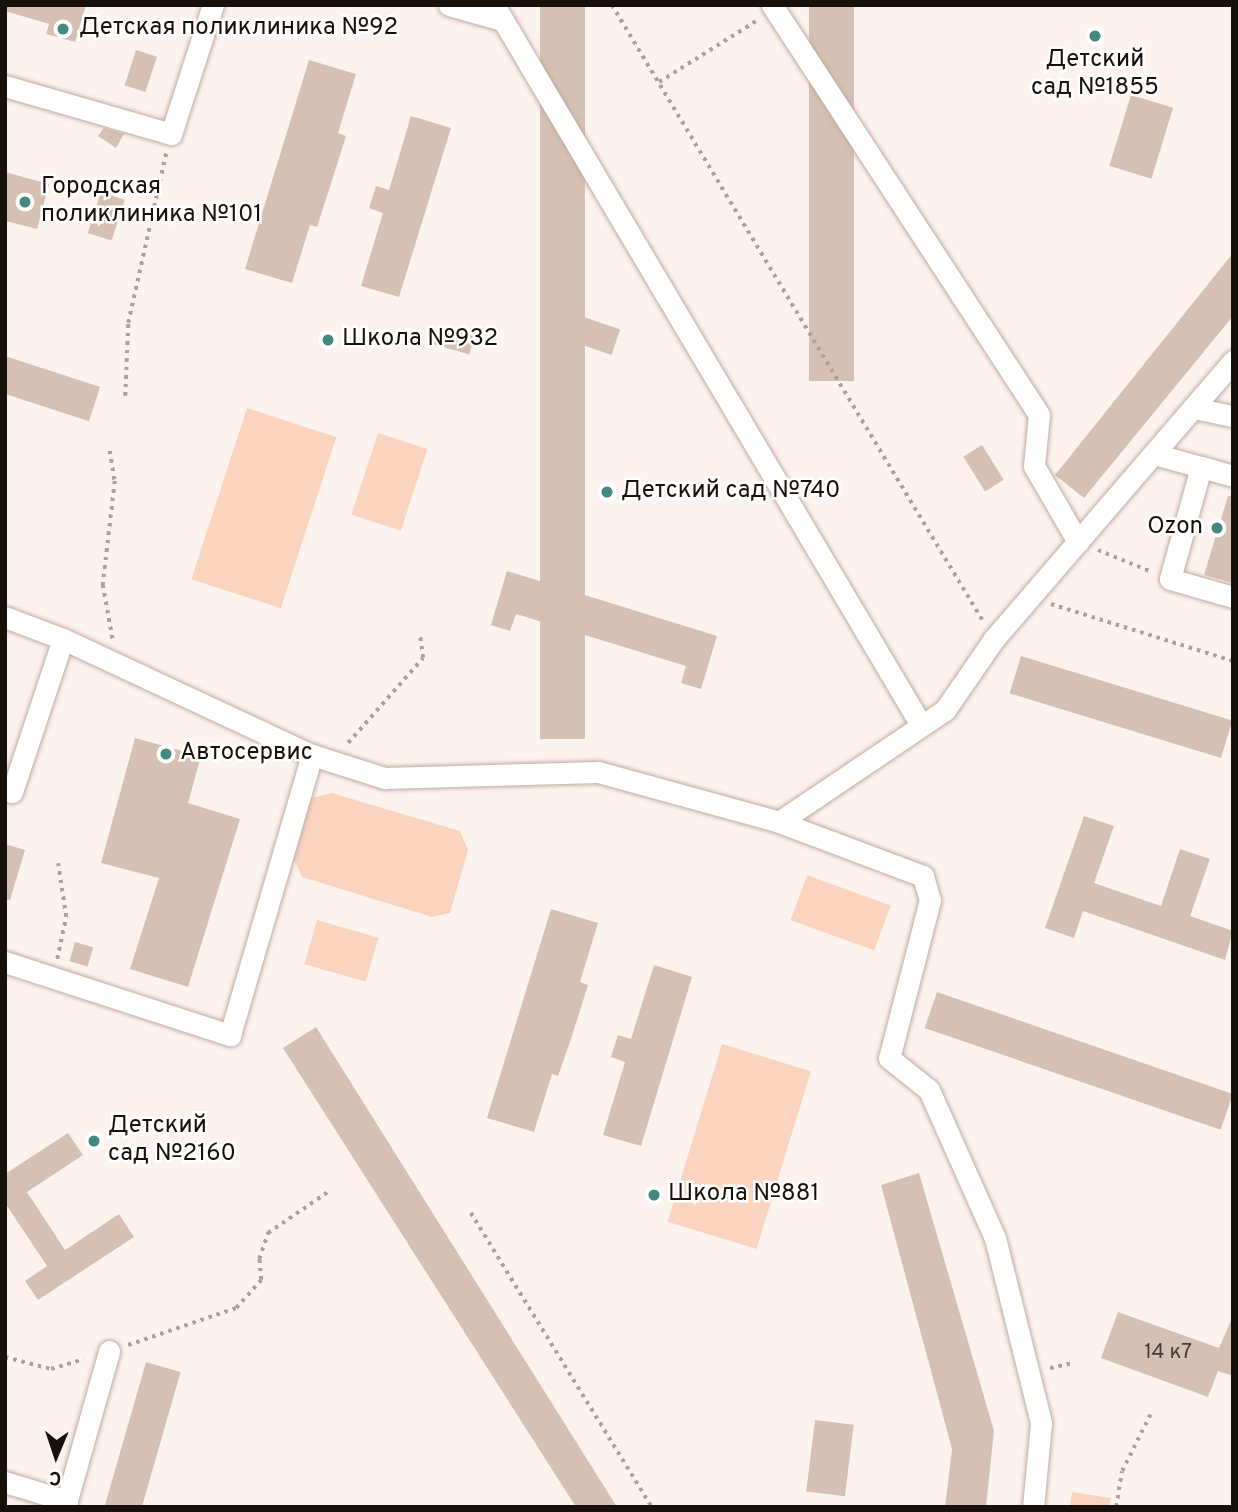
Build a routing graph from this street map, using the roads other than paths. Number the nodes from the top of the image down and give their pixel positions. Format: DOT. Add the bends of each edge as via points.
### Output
graph roads {
  1 [pos="213,5"];
  2 [pos="449,5"];
  3 [pos="773,8"];
  4 [pos="498,12"];
  5 [pos="5,86"];
  6 [pos="1233,361"];
  7 [pos="1194,408"];
  8 [pos="1233,416"];
  9 [pos="1153,454"];
  10 [pos="1201,467"];
  11 [pos="1233,476"];
  12 [pos="1078,542"];
  13 [pos="1233,597"];
  14 [pos="5,617"];
  15 [pos="63,639"];
  16 [pos="920,725"];
  17 [pos="312,755"];
  18 [pos="5,790"];
  19 [pos="779,822"];
  20 [pos="5,962"];
  21 [pos="109,1351"];
  22 [pos="5,1482"];
  23 [pos="66,1504"];
  24 [pos="1033,1507"];
  1 -- 5 [label="lane" via="171,134"];
  2 -- 4 [label="lane"];
  3 -- 12 [label="lane" via="1039,415 1034,466"];
  4 -- 16 [label="lane"];
  6 -- 7 [label="lane"];
  7 -- 8 [label="lane"];
  7 -- 9 [label="lane"];
  9 -- 10 [label="lane"];
  9 -- 12 [label="lane"];
  10 -- 11 [label="lane"];
  10 -- 13 [label="lane" via="1170,579"];
  12 -- 16 [label="lane" via="994,639 945,710"];
  14 -- 15 [label="lane"];
  15 -- 17 [label="lane"];
  15 -- 18 [label="lane" via="12,792"];
  16 -- 19 [label="lane"];
  17 -- 19 [label="lane" via="384,778 598,772"];
  17 -- 20 [label="lane" via="230,1035"];
  19 -- 24 [label="lane" via="923,876 930,900 889,1058 929,1090 995,1238 1041,1423"];
  21 -- 23 [label="lane"];
  22 -- 23 [label="lane"];
}
